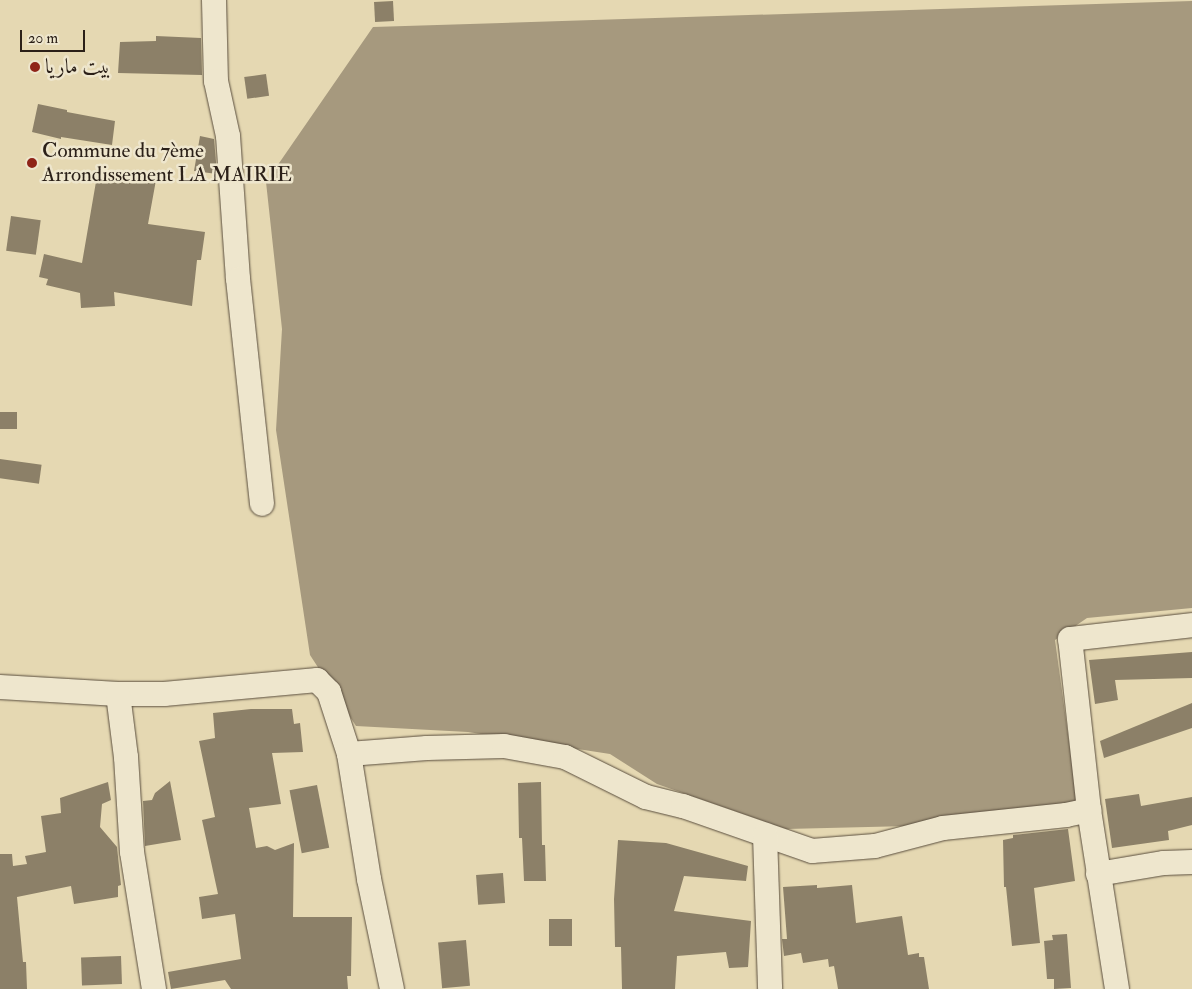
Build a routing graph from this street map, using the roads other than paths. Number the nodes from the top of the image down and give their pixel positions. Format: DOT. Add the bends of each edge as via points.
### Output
graph roads {
  1 [pos="214,0"];
  2 [pos="262,504"];
  3 [pos="1192,625"];
  4 [pos="0,687"];
  5 [pos="118,694"];
  6 [pos="349,754"];
  7 [pos="1089,810"];
  8 [pos="765,835"];
  9 [pos="1192,862"];
  10 [pos="1098,874"];
  11 [pos="154,989"];
  12 [pos="392,989"];
  13 [pos="770,989"];
  14 [pos="1117,989"];
  1 -- 2 [label="street" via="216,81 228,136 240,298"];
  3 -- 7 [label="street" via="1070,639"];
  4 -- 5 [label="street"];
  5 -- 6 [label="street" via="164,694 317,680 329,692"];
  5 -- 11 [label="street" via="132,852"];
  6 -- 8 [label="street" via="504,746 565,756 646,796"];
  6 -- 12 [label="street" via="369,879"];
  7 -- 8 [label="street" via="943,828 875,846 812,851"];
  7 -- 10 [label="street"];
  8 -- 13 [label="street"];
  9 -- 10 [label="street" via="1164,863"];
  10 -- 14 [label="street"];
}
